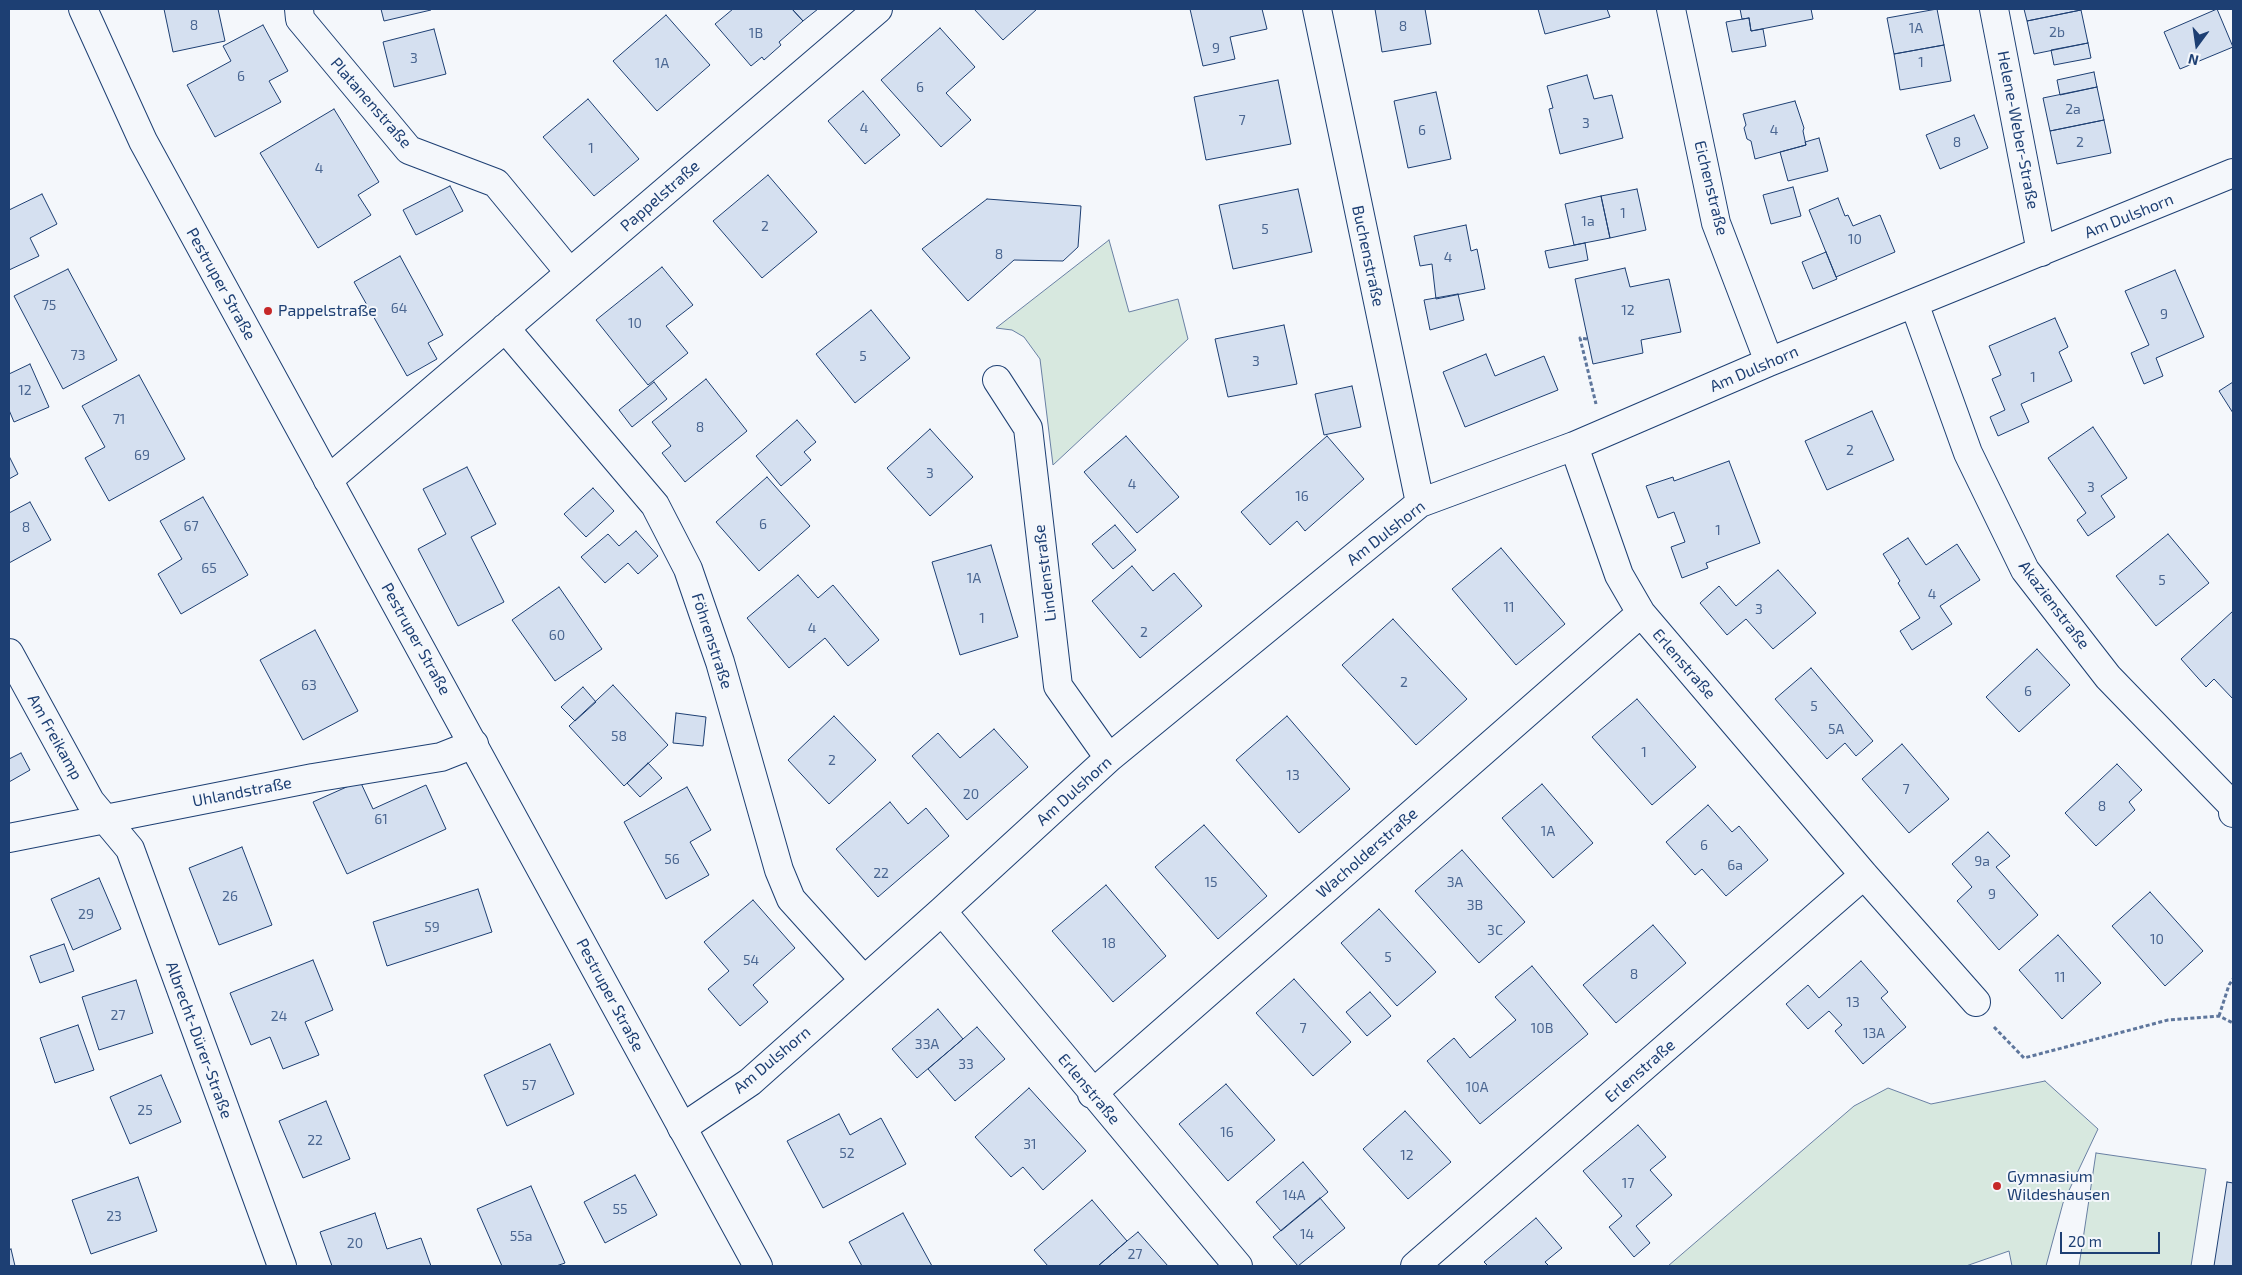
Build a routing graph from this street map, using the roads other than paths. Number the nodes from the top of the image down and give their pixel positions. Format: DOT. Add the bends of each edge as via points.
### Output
graph roads {
  1 [pos="83,9"];
  2 [pos="299,9"];
  3 [pos="878,9"];
  4 [pos="1317,9"];
  5 [pos="1671,9"];
  6 [pos="1994,9"];
  7 [pos="2233,174"];
  8 [pos="2041,252"];
  9 [pos="570,273"];
  10 [pos="1914,303"];
  11 [pos="505,328"];
  12 [pos="1769,362"];
  13 [pos="997,380"];
  14 [pos="1574,446"];
  15 [pos="328,480"];
  16 [pos="1420,503"];
  17 [pos="1641,613"];
  18 [pos="9,652"];
  19 [pos="474,744"];
  20 [pos="1110,758"];
  21 [pos="2233,813"];
  22 [pos="106,820"];
  23 [pos="9,838"];
  24 [pos="1864,875"];
  25 [pos="942,911"];
  26 [pos="864,980"];
  27 [pos="1976,1002"];
  28 [pos="1092,1094"];
  29 [pos="682,1128"];
  30 [pos="282,1266"];
  31 [pos="758,1266"];
  32 [pos="1238,1266"];
  33 [pos="1415,1266"];
  1 -- 15 [label="street, Pestruper Straße" via="143,141"];
  2 -- 9 [label="street, Platanenstraße" via="300,19 409,150 496,183"];
  3 -- 9 [label="street, Pappelstraße"];
  4 -- 16 [label="street, Buchenstraße"];
  5 -- 12 [label="street, Eichenstraße" via="1716,223"];
  6 -- 8 [label="street, Helene-Weber-Straße"];
  7 -- 8 [label="street, Am Dulshorn"];
  8 -- 10 [label="street, Am Dulshorn"];
  9 -- 11 [label="street, Pappelstraße"];
  10 -- 12 [label="street, Am Dulshorn"];
  10 -- 21 [label="street, Akazienstraße" via="1968,453 2025,570 2108,677 2232,806"];
  11 -- 15 [label="street, Pappelstraße"];
  11 -- 26 [label="street, Föhrenstraße" via="656,505 688,568 720,662 779,870 791,899"];
  12 -- 14 [label="street, Am Dulshorn"];
  13 -- 20 [label="street, Lindenstraße" via="1028,428 1058,686"];
  14 -- 16 [label="street, Am Dulshorn"];
  14 -- 17 [label="street, Erlenstraße" via="1619,575"];
  15 -- 19 [label="street, Pestruper Straße"];
  16 -- 20 [label="street, Am Dulshorn"];
  17 -- 24 [label="street, Erlenstraße"];
  17 -- 28 [label="street, Wacholderstraße"];
  18 -- 22 [label="street, Am Freikamp" via="90,801"];
  19 -- 22 [label="street, Uhlandstraße" via="442,757 313,778"];
  19 -- 29 [label="street, Pestruper Straße"];
  20 -- 25 [label="street, Am Dulshorn"];
  22 -- 23 [label="street, Uhlandstraße"];
  22 -- 30 [label="street, Albrecht-Dürer-Straße" via="130,849"];
  24 -- 27 [label="street, Erlenstraße"];
  24 -- 33 [label="street, Erlenstraße"];
  25 -- 26 [label="street, Am Dulshorn"];
  25 -- 28 [label="street, Erlenstraße"];
  26 -- 29 [label="street, Am Dulshorn" via="750,1082"];
  28 -- 32 [label="street, Erlenstraße"];
  29 -- 31 [label="street, Pestruper Straße"];
}
